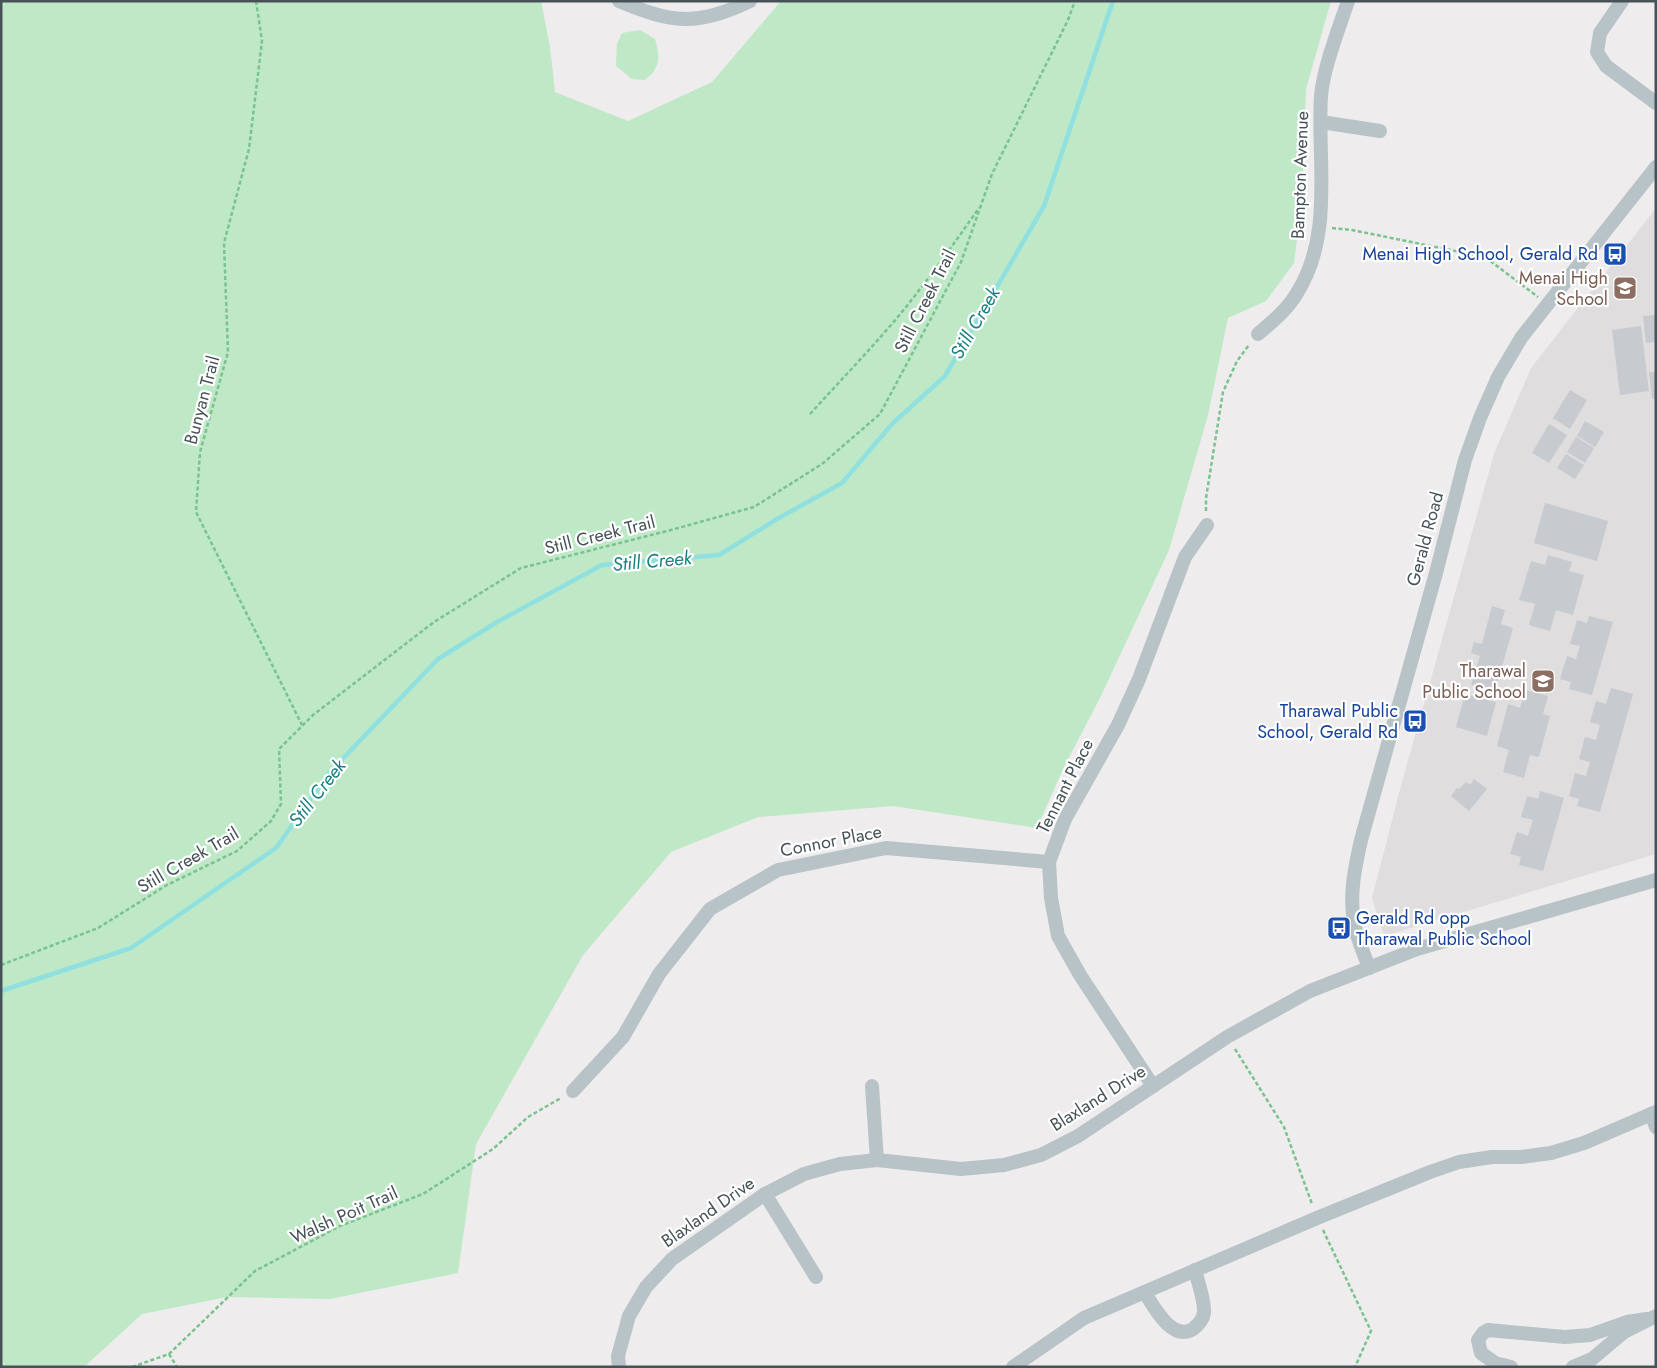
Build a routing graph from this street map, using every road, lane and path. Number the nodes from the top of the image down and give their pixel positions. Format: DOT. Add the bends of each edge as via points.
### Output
graph roads {
  1 [pos="256,1"];
  2 [pos="619,1"];
  3 [pos="750,1"];
  4 [pos="1075,1"];
  5 [pos="1348,1"];
  6 [pos="1622,1"];
  7 [pos="1656,103"];
  8 [pos="1321,122"];
  9 [pos="1380,131"];
  10 [pos="1656,167"];
  11 [pos="981,204"];
  12 [pos="1319,227"];
  13 [pos="1547,304"];
  14 [pos="1258,334"];
  15 [pos="810,414"];
  16 [pos="1207,525"];
  17 [pos="302,725"];
  18 [pos="1049,862"];
  19 [pos="1656,880"];
  20 [pos="1,965"];
  21 [pos="1369,968"];
  22 [pos="1227,1037"];
  23 [pos="872,1086"];
  24 [pos="1153,1086"];
  25 [pos="573,1091"];
  26 [pos="1654,1118"];
  27 [pos="877,1160"];
  28 [pos="765,1194"];
  29 [pos="1317,1218"];
  30 [pos="1195,1270"];
  31 [pos="816,1277"];
  32 [pos="1145,1293"];
  33 [pos="1651,1317"];
  34 [pos="169,1354"];
  35 [pos="132,1367"];
  36 [pos="177,1367"];
  37 [pos="619,1367"];
  38 [pos="1013,1367"];
  39 [pos="1355,1367"];
  40 [pos="1511,1367"];
  41 [pos="1573,1367"];
  1 -- 17 [label="path, Bunyan Trail" via="262,41 249,149 224,243 228,352 200,452 196,512"];
  2 -- 3 [label="street" via="664,18 703,19"];
  4 -- 11 [label="path, Still Creek Trail" via="992,174"];
  5 -- 8 [label="street, Bampton Avenue" via="1325,75"];
  6 -- 7 [label="street" via="1600,33 1597,52 1606,66"];
  8 -- 9 [label="street"];
  8 -- 12 [label="street, Bampton Avenue"];
  10 -- 13 [label="street, Gerald Road"];
  11 -- 15 [label="path" via="898,316"];
  11 -- 17 [label="path, Still Creek Trail" via="962,262 880,414 822,464 754,507 521,568 434,622"];
  12 -- 13 [label="path" via="1352,230 1485,257"];
  12 -- 14 [label="street, Bampton Avenue" via="1313,262 1297,295"];
  13 -- 21 [label="street, Gerald Road" via="1498,377 1465,460 1361,840 1351,899 1354,924"];
  14 -- 16 [label="path" via="1236,360 1223,392 1206,498"];
  16 -- 18 [label="street, Tennant Place" via="1185,557 1139,679 1118,726 1065,819"];
  17 -- 20 [label="path, Still Creek Trail" via="279,749 281,804 271,821 237,851 167,885 98,928"];
  18 -- 24 [label="street, Tennant Place" via="1058,936"];
  18 -- 25 [label="street, Connor Place" via="886,848 778,870 710,909 658,974 623,1037"];
  19 -- 21 [label="street, Blaxland Drive" via="1425,947"];
  21 -- 22 [label="street, Blaxland Drive" via="1310,991"];
  22 -- 24 [label="street, Blaxland Drive"];
  22 -- 29 [label="path" via="1284,1127"];
  23 -- 27 [label="street"];
  24 -- 27 [label="street, Blaxland Drive" via="1078,1136 1041,1155 1004,1165 961,1169"];
  25 -- 34 [label="path, Walsh Poit Trail" via="528,1117 493,1149 423,1194 340,1226 255,1271"];
  26 -- 29 [label="street" via="1551,1153 1459,1162"];
  27 -- 28 [label="street, Blaxland Drive" via="840,1164 804,1174"];
  28 -- 31 [label="street"];
  28 -- 37 [label="street, Blaxland Drive" via="672,1259 646,1287 629,1316 618,1356"];
  29 -- 30 [label="street"];
  29 -- 39 [label="path" via="1371,1331"];
  30 -- 32 [label="street"];
  30 -- 32 [label="street" via="1204,1312 1192,1330 1186,1332 1172,1328"];
  32 -- 38 [label="street" via="1084,1318"];
  33 -- 40 [label="street" via="1626,1322 1590,1336 1488,1330 1482,1333 1478,1340 1481,1353 1495,1363"];
  33 -- 41 [label="street" via="1624,1332 1592,1359"];
  34 -- 35 [label="path, Walsh Poit Trail"];
  34 -- 36 [label="path"];
}
